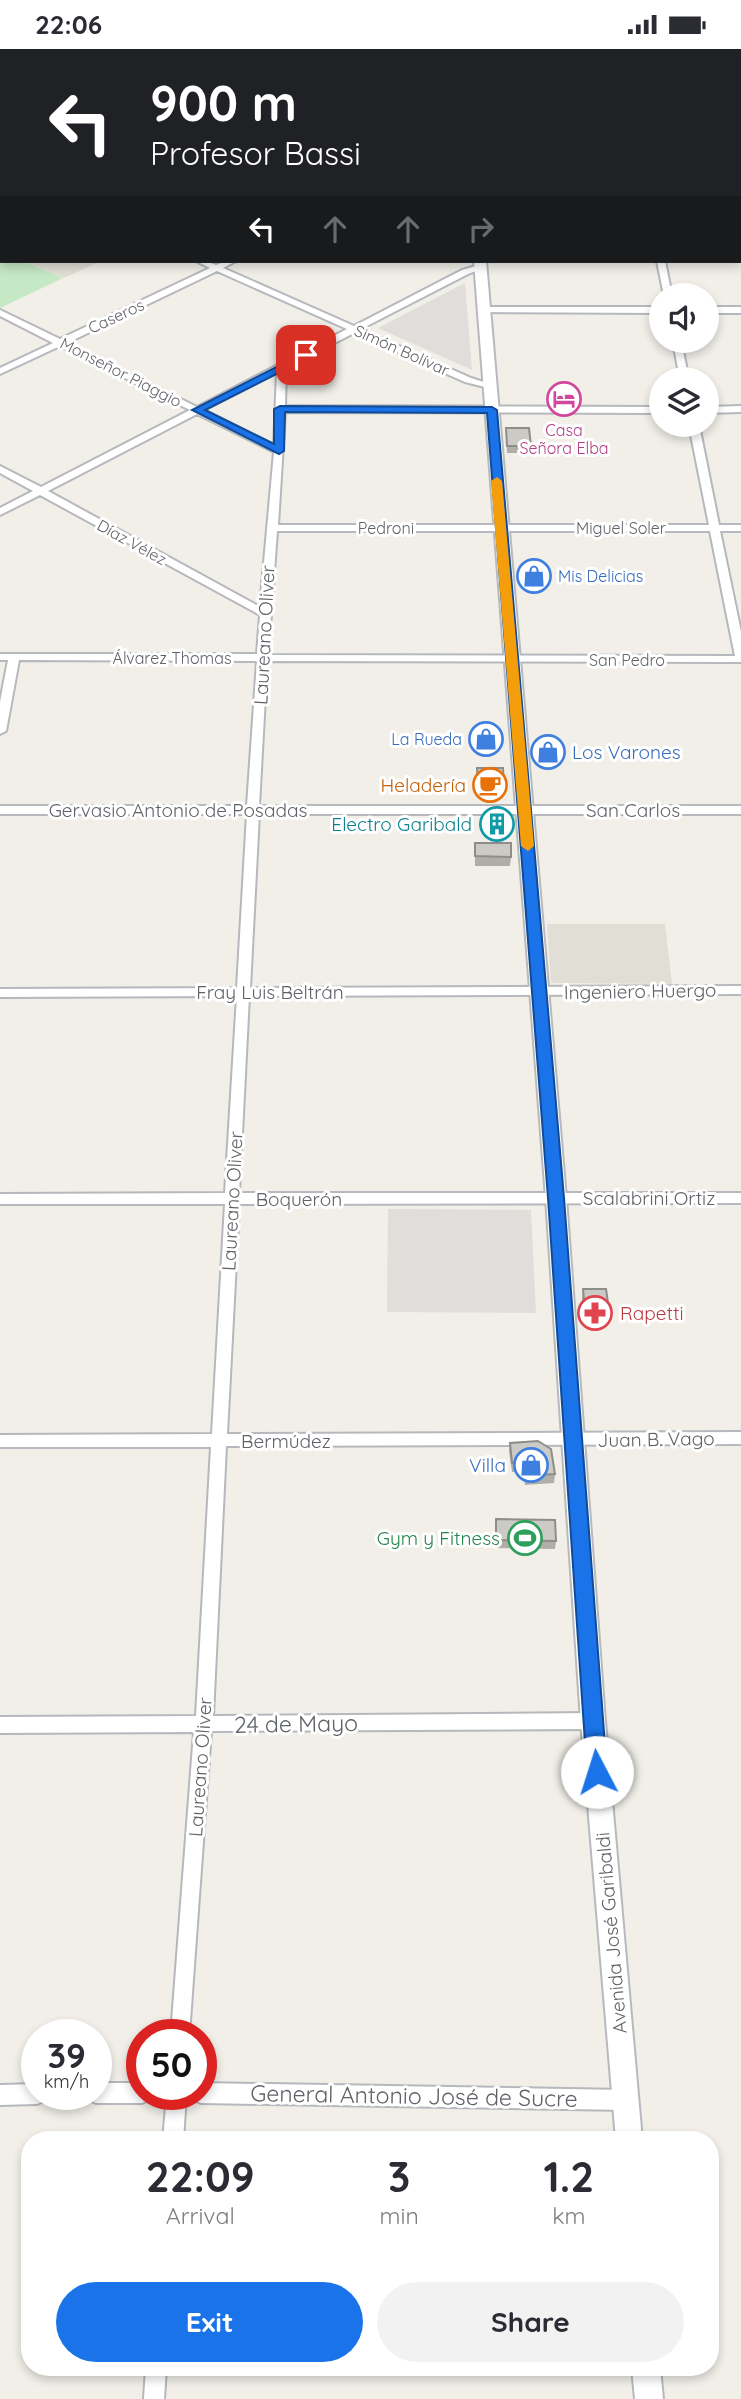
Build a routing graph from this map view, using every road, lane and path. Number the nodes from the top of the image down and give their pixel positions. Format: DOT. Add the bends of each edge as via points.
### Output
graph roads {
  1 [pos="205,263"];
  2 [pos="228,263"];
  3 [pos="661,263"];
  4 [pos="480,265"];
  5 [pos="217,268"];
  6 [pos="665,283"];
  7 [pos="482,310"];
  8 [pos="649,310"];
  9 [pos="719,310"];
  10 [pos="741,310"];
  11 [pos="0,313"];
  12 [pos="356,329"];
  13 [pos="61,342"];
  14 [pos="282,367"];
  15 [pos="0,370"];
  16 [pos="490,387"];
  17 [pos="280,409"];
  18 [pos="741,409"];
  19 [pos="197,410"];
  20 [pos="492,410"];
  21 [pos="649,410"];
  22 [pos="719,410"];
  23 [pos="696,437"];
  24 [pos="279,451"];
  25 [pos="0,469"];
  26 [pos="40,491"];
  27 [pos="0,512"];
  28 [pos="271,528"];
  29 [pos="715,528"];
  30 [pos="741,528"];
  31 [pos="500,529"];
  32 [pos="265,614"];
  33 [pos="0,657"];
  34 [pos="14,658"];
  35 [pos="263,659"];
  36 [pos="741,659"];
  37 [pos="513,661"];
  38 [pos="0,731"];
  39 [pos="0,810"];
  40 [pos="254,810"];
  41 [pos="741,810"];
  42 [pos="525,811"];
  43 [pos="741,990"];
  44 [pos="244,992"];
  45 [pos="539,992"];
  46 [pos="0,993"];
  47 [pos="556,1198"];
  48 [pos="741,1198"];
  49 [pos="0,1199"];
  50 [pos="232,1199"];
  51 [pos="741,1438"];
  52 [pos="572,1439"];
  53 [pos="0,1441"];
  54 [pos="219,1442"];
  55 [pos="593,1721"];
  56 [pos="0,1725"];
  57 [pos="203,1725"];
  58 [pos="181,2019"];
  59 [pos="217,2093"];
  60 [pos="21,2094"];
  61 [pos="0,2095"];
  62 [pos="626,2100"];
  63 [pos="175,2110"];
  64 [pos="174,2131"];
  65 [pos="628,2131"];
  66 [pos="155,2376"];
  67 [pos="647,2376"];
  68 [pos="154,2399"];
  69 [pos="649,2399"];
  1 -- 5 [label="street, Simón Bolívar"];
  2 -- 5 [label="street, Caseros"];
  3 -- 6 [label="street"];
  4 -- 7 [label="main road, Avenida José Garibaldi"];
  4 -- 12 [label="street"];
  5 -- 12 [label="street, Simón Bolívar"];
  5 -- 13 [label="street, Caseros"];
  7 -- 8 [label="street"];
  7 -- 16 [label="main road, Avenida José Garibaldi"];
  9 -- 10 [label="street"];
  11 -- 13 [label="street, Monseñor Piaggio"];
  12 -- 14 [label="street"];
  12 -- 16 [label="street, Simón Bolívar"];
  13 -- 15 [label="street, Caseros"];
  13 -- 19 [label="street, Monseñor Piaggio"];
  14 -- 17 [label="street, Laureano Oliver"];
  14 -- 19 [label="street"];
  16 -- 20 [label="main road, Avenida José Garibaldi"];
  17 -- 20 [label="street"];
  17 -- 24 [label="street, Laureano Oliver"];
  18 -- 22 [label="street"];
  19 -- 24 [label="street, Monseñor Piaggio"];
  19 -- 26 [label="street"];
  20 -- 21 [label="street"];
  20 -- 31 [label="main road, Avenida José Garibaldi"];
  23 -- 29 [label="street"];
  24 -- 28 [label="street, Laureano Oliver"];
  25 -- 26 [label="street, Díaz Vélez"];
  26 -- 27 [label="street"];
  26 -- 32 [label="street, Díaz Vélez"];
  28 -- 31 [label="street, Pedroni"];
  28 -- 32 [label="street, Laureano Oliver"];
  29 -- 30 [label="street, Miguel Soler"];
  29 -- 31 [label="street, Miguel Soler"];
  29 -- 36 [label="street"];
  31 -- 37 [label="main road, Avenida José Garibaldi"];
  32 -- 35 [label="street, Laureano Oliver"];
  33 -- 34 [label="street, Álvarez Thomas"];
  34 -- 35 [label="street, Álvarez Thomas"];
  34 -- 38 [label="street"];
  35 -- 37 [label="street, Álvarez Thomas"];
  35 -- 40 [label="street, Laureano Oliver"];
  36 -- 37 [label="street, San Pedro"];
  37 -- 42 [label="main road, Avenida José Garibaldi"];
  39 -- 40 [label="street, Gervasio Antonio de Posadas"];
  40 -- 42 [label="street, Gervasio Antonio de Posadas"];
  40 -- 44 [label="street, Laureano Oliver"];
  41 -- 42 [label="street, San Carlos"];
  42 -- 45 [label="main road, Avenida José Garibaldi"];
  43 -- 45 [label="street, Ingeniero Huergo"];
  44 -- 45 [label="street, Fray Luis Beltrán"];
  44 -- 46 [label="street, Fray Luis Beltrán"];
  44 -- 50 [label="street, Laureano Oliver"];
  45 -- 47 [label="main road, Avenida José Garibaldi"];
  47 -- 48 [label="street, Scalabrini Ortiz"];
  47 -- 50 [label="street, Boquerón"];
  47 -- 52 [label="main road, Avenida José Garibaldi"];
  49 -- 50 [label="street, Boquerón"];
  50 -- 54 [label="street, Laureano Oliver"];
  51 -- 52 [label="street, Juan B. Vago"];
  52 -- 54 [label="street, Bermúdez"];
  52 -- 55 [label="main road, Avenida José Garibaldi"];
  53 -- 54 [label="street, Bermúdez"];
  54 -- 57 [label="street, Laureano Oliver"];
  55 -- 57 [label="street, 24 de Mayo"];
  55 -- 62 [label="main road, Avenida José Garibaldi"];
  56 -- 57 [label="street, 24 de Mayo"];
  57 -- 58 [label="street, Laureano Oliver"];
  59 -- 62 [label="street, General Antonio José de Sucre"];
  60 -- 61 [label="street"];
  62 -- 65 [label="main road, Avenida José Garibaldi"];
  63 -- 64 [label="street"];
  66 -- 68 [label="street"];
  67 -- 69 [label="main road"];
}
